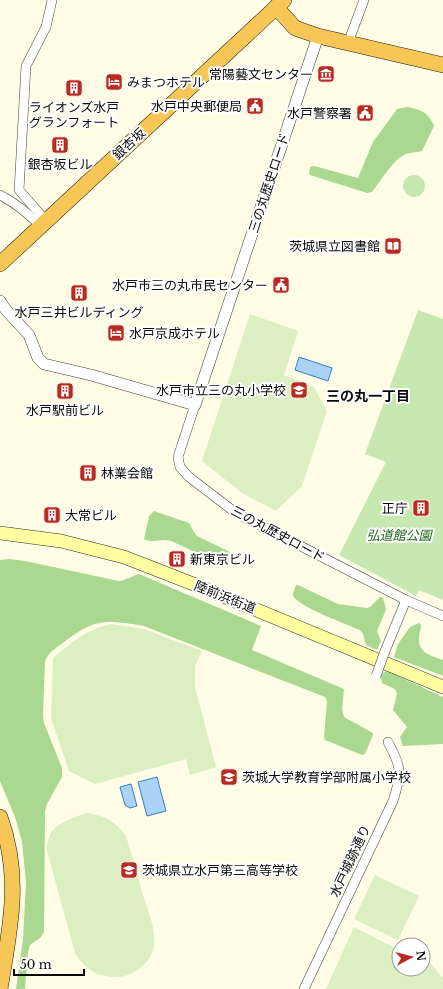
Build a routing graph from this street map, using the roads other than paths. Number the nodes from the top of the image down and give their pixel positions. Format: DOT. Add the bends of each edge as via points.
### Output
graph roads {
  1 [pos="52,0"];
  2 [pos="364,0"];
  3 [pos="280,4"];
  4 [pos="318,36"];
  5 [pos="348,43"];
  6 [pos="443,65"];
  7 [pos="0,195"];
  8 [pos="43,224"];
  9 [pos="0,264"];
  10 [pos="0,301"];
  11 [pos="195,405"];
  12 [pos="0,533"];
  13 [pos="406,600"];
  14 [pos="443,616"];
  15 [pos="376,678"];
  16 [pos="443,687"];
  17 [pos="388,742"];
  18 [pos="0,817"];
  19 [pos="0,989"];
  20 [pos="304,989"];
  1 -- 8 [label="street" via="46,27 26,66 20,190"];
  2 -- 5 [label="street"];
  3 -- 4 [label="highway" via="294,28"];
  3 -- 8 [label="highway, 銀杏坂"];
  4 -- 5 [label="highway"];
  4 -- 11 [label="street, 三の丸歴史ロード"];
  5 -- 6 [label="highway"];
  7 -- 8 [label="street" via="13,201"];
  8 -- 9 [label="highway, 銀杏坂"];
  10 -- 11 [label="street" via="29,335 38,358 44,364"];
  11 -- 13 [label="street, 三の丸歴史ロード" via="178,457 180,467 189,477 236,513"];
  12 -- 16 [label="main road, 陸前浜街道" via="61,541 124,557"];
  13 -- 14 [label="street, 三の丸歴史ロード"];
  13 -- 15 [label="street, bridge"];
  17 -- 20 [label="street, 水戸城跡通り" via="398,760 400,770 393,801"];
  18 -- 19 [label="highway" via="8,845 13,881 10,924"];
}
